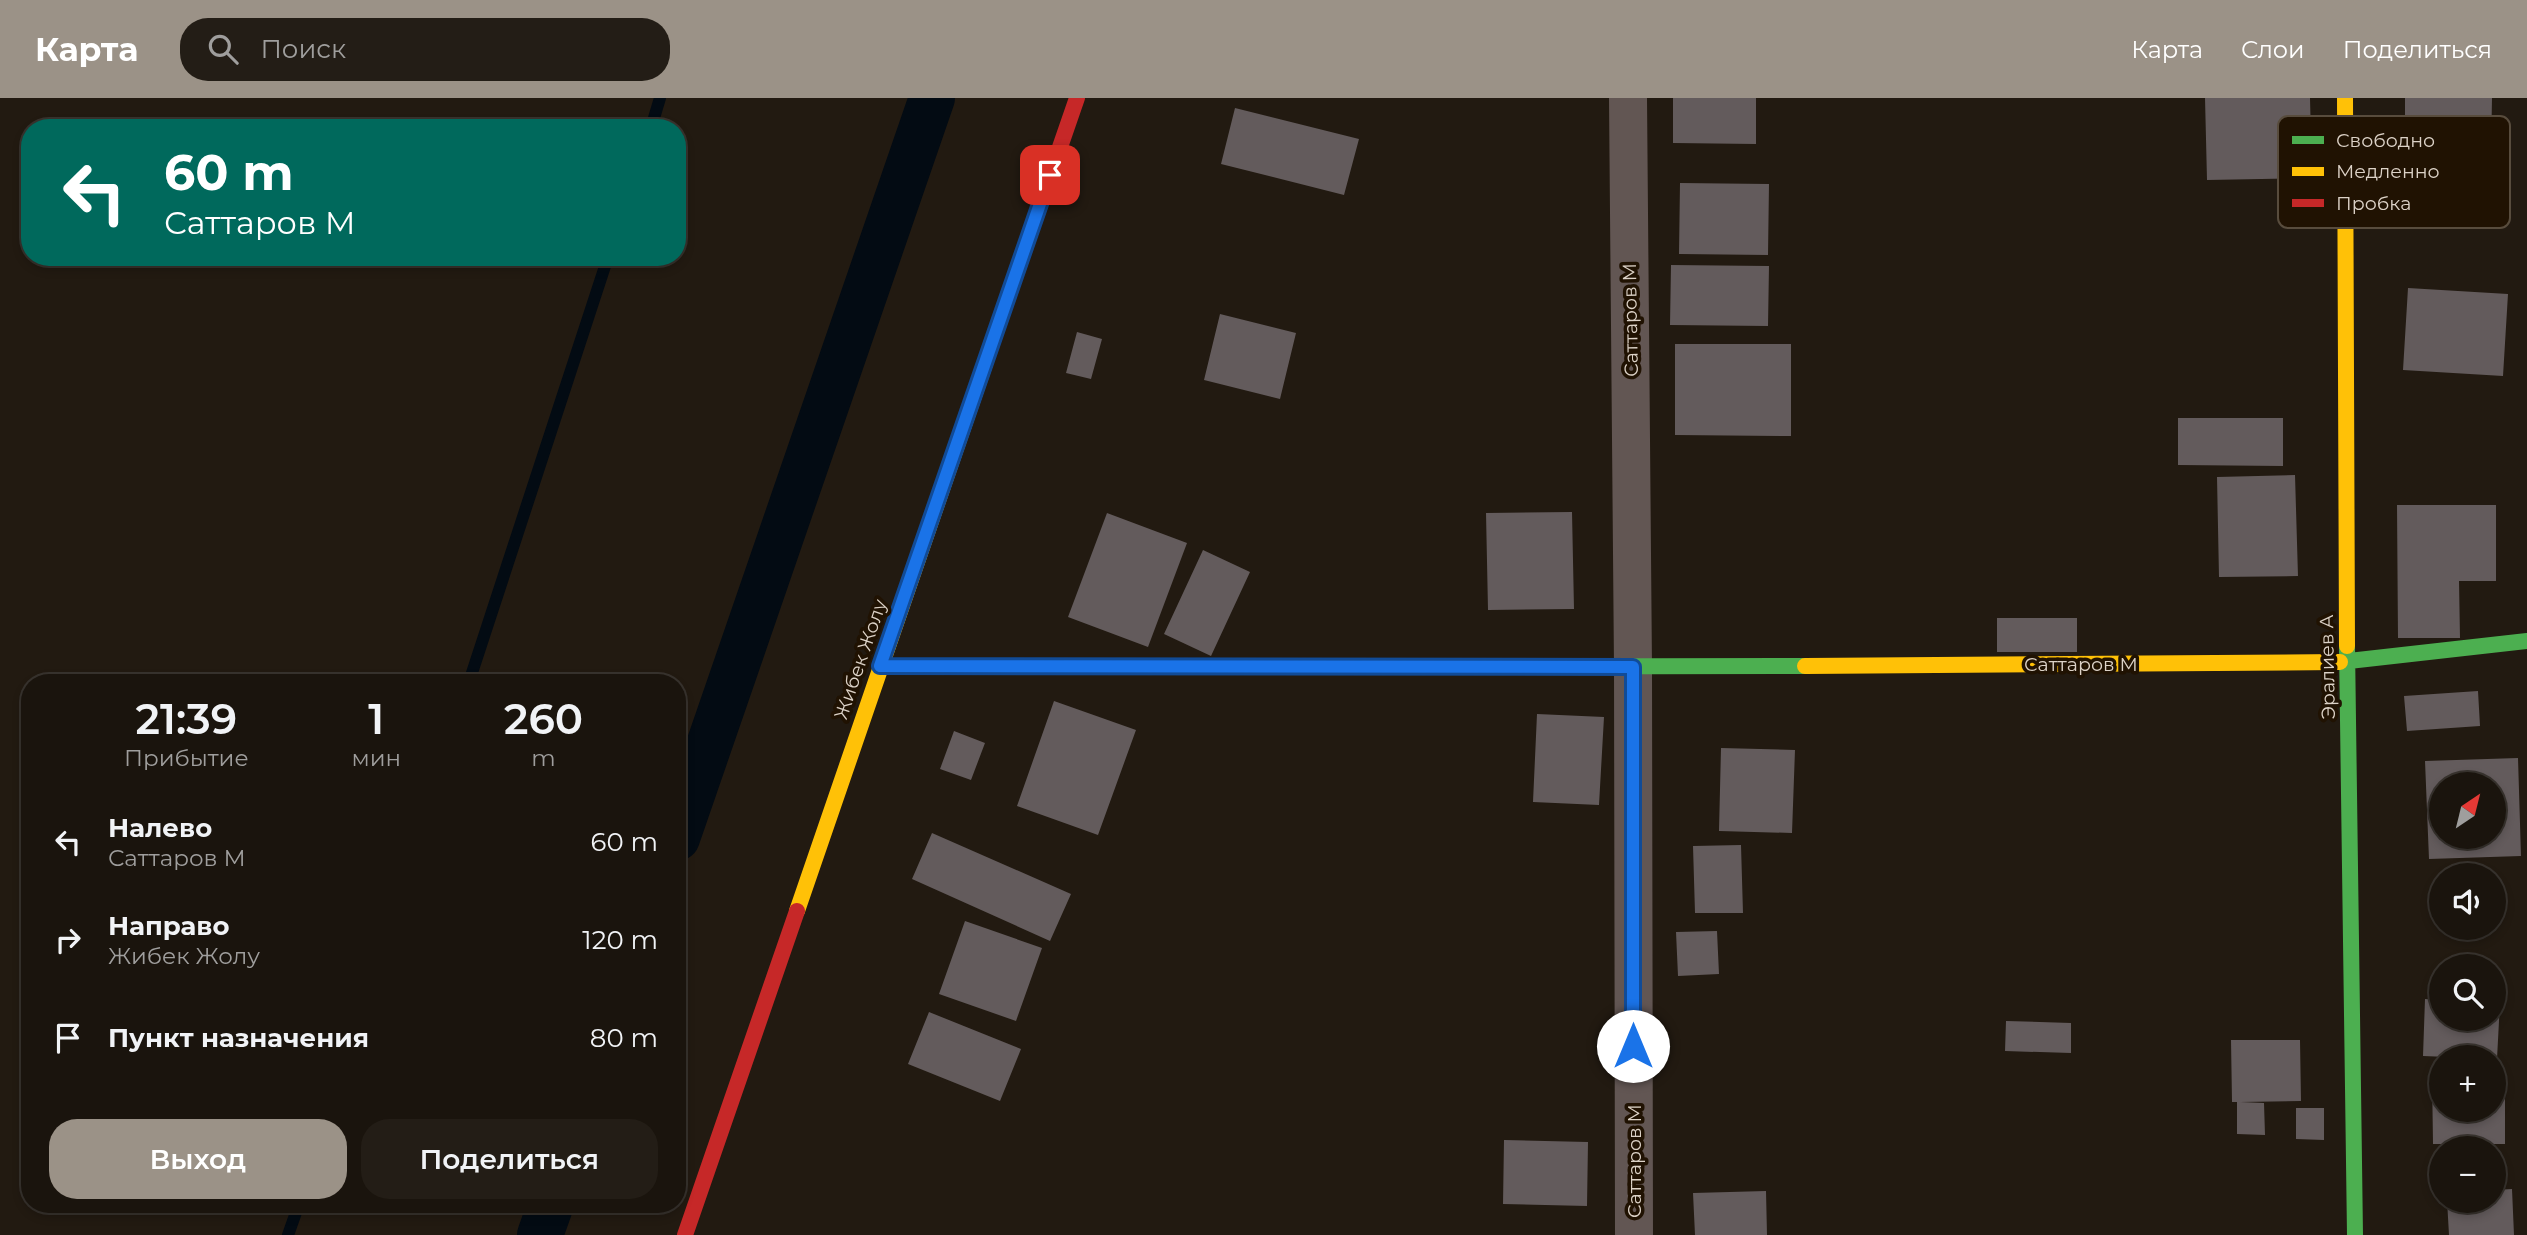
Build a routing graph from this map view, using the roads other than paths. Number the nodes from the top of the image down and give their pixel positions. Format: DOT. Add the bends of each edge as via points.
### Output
graph roads {
  1 [pos="1077,98"];
  2 [pos="1628,98"];
  3 [pos="2344,98"];
  4 [pos="2344,116"];
  5 [pos="2345,228"];
  6 [pos="2527,641"];
  7 [pos="2347,662"];
  8 [pos="880,666"];
  9 [pos="1633,667"];
  10 [pos="685,1235"];
  11 [pos="1634,1235"];
  12 [pos="2355,1235"];
  1 -- 8 [label="street, Жибек Жолу"];
  2 -- 9 [label="street, Саттаров М"];
  3 -- 4 [label="street, Эралиев А"];
  5 -- 7 [label="street, Эралиев А"];
  6 -- 7 [label="street, Саттаров М"];
  7 -- 9 [label="street, Саттаров М"];
  7 -- 12 [label="street, Эралиев А"];
  8 -- 9 [label="street, Саттаров М"];
  8 -- 10 [label="street, Жибек Жолу"];
  9 -- 11 [label="street, Саттаров М"];
}
